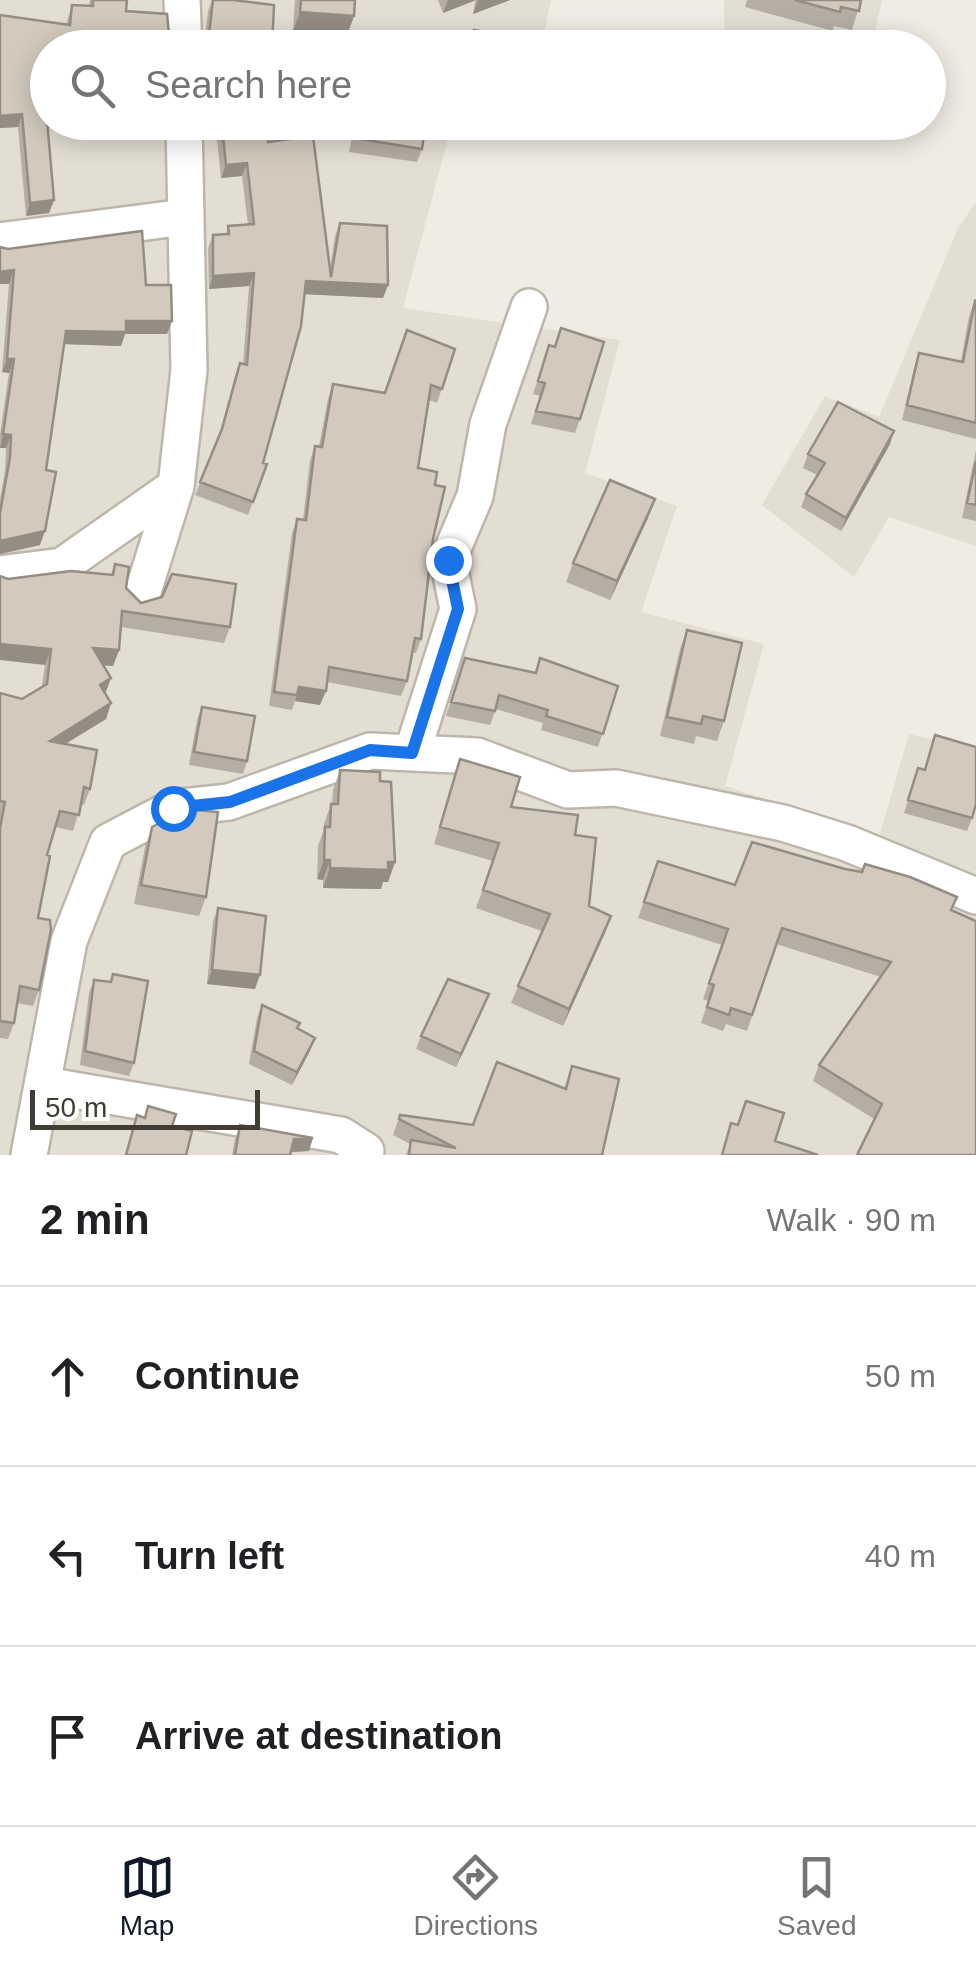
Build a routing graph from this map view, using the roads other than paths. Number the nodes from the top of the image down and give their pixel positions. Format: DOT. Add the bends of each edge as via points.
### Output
graph roads {
  1 [pos="182,0"];
  2 [pos="183,30"];
  3 [pos="184,140"];
  4 [pos="184,217"];
  5 [pos="0,241"];
  6 [pos="529,308"];
  7 [pos="176,486"];
  8 [pos="0,574"];
  9 [pos="141,598"];
  10 [pos="412,753"];
  11 [pos="976,896"];
  12 [pos="44,1085"];
  13 [pos="366,1151"];
  14 [pos="29,1155"];
  1 -- 2 [label="street"];
  3 -- 4 [label="street"];
  4 -- 5 [label="street"];
  4 -- 7 [label="street" via="189,370"];
  6 -- 10 [label="street" via="488,424 475,496 448,560 458,609"];
  7 -- 8 [label="street" via="62,566"];
  7 -- 9 [label="street"];
  10 -- 11 [label="street" via="477,756 568,790 616,788 783,824"];
  10 -- 12 [label="street" via="370,750 230,802 173,808 108,842 69,941"];
  12 -- 13 [label="street" via="340,1135"];
  12 -- 14 [label="street"];
}
